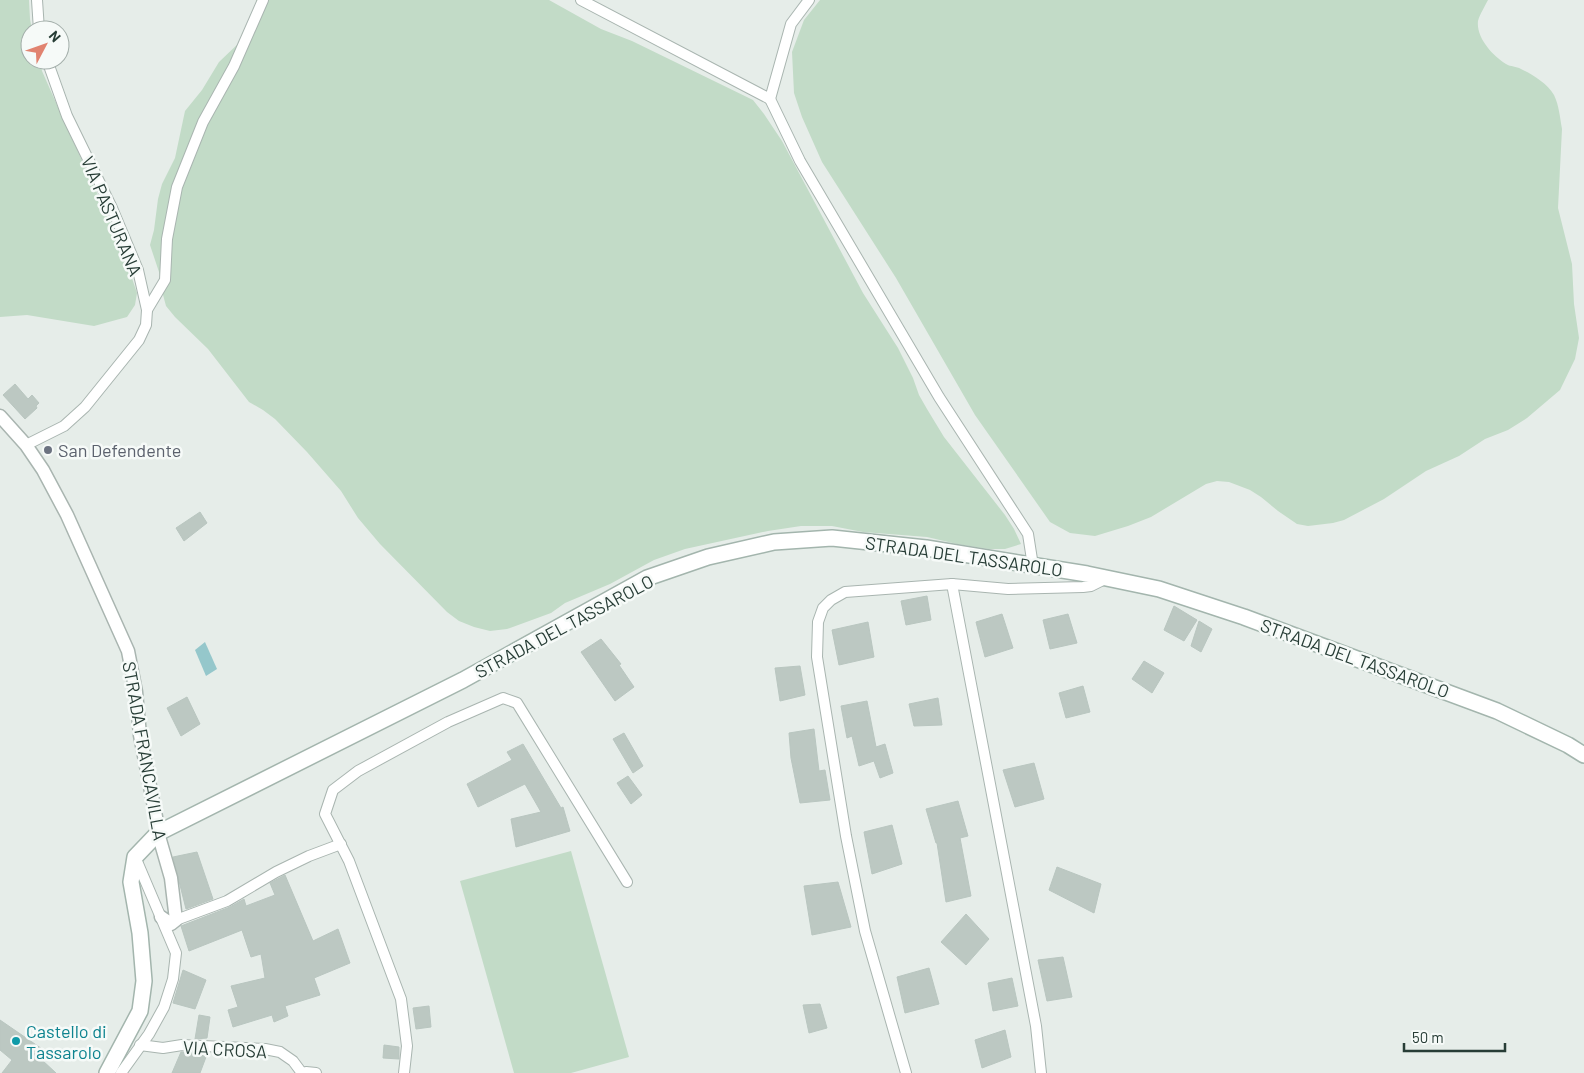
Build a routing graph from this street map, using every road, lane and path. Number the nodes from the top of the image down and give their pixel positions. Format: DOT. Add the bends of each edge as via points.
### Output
graph roads {
  1 [pos="37,0"];
  2 [pos="263,0"];
  3 [pos="581,0"];
  4 [pos="809,0"];
  5 [pos="38,20"];
  6 [pos="50,70"];
  7 [pos="770,99"];
  8 [pos="147,310"];
  9 [pos="0,416"];
  10 [pos="26,445"];
  11 [pos="1033,566"];
  12 [pos="1107,578"];
  13 [pos="952,584"];
  14 [pos="1584,755"];
  15 [pos="158,833"];
  16 [pos="341,844"];
  17 [pos="135,857"];
  18 [pos="627,882"];
  19 [pos="161,917"];
  20 [pos="176,920"];
  21 [pos="140,1045"];
  22 [pos="107,1073"];
  23 [pos="121,1073"];
  24 [pos="303,1073"];
  25 [pos="316,1073"];
  26 [pos="404,1073"];
  27 [pos="906,1073"];
  28 [pos="1041,1073"];
  1 -- 5 [label="street"];
  2 -- 8 [label="street" via="234,66 203,122 177,188 167,239 165,280"];
  3 -- 7 [label="street"];
  4 -- 7 [label="street" via="791,24"];
  6 -- 8 [label="street, VIA PASTURANA" via="66,116 112,208 138,270"];
  7 -- 11 [label="street" via="800,161 939,398 1028,534"];
  8 -- 10 [label="street, VIA PASTURANA" via="140,340 85,407 64,426"];
  9 -- 10 [label="street, STRADA FRANCAVILLA"];
  10 -- 15 [label="street, STRADA FRANCAVILLA" via="67,515 128,651"];
  11 -- 12 [label="main road, STRADA DEL TASSAROLO"];
  11 -- 15 [label="main road, STRADA DEL TASSAROLO" via="926,548 832,538 774,542 708,557 647,578 463,680"];
  12 -- 13 [label="street" via="1083,587 1008,589"];
  12 -- 14 [label="main road, STRADA DEL TASSAROLO" via="1159,589 1353,656 1497,711"];
  13 -- 27 [label="street" via="845,592 823,608 818,622 817,657 846,836 865,931"];
  13 -- 28 [label="street" via="1034,1016"];
  15 -- 17 [label="main road, STRADA DEL TASSAROLO"];
  15 -- 20 [label="street, STRADA FRANCAVILLA" via="171,878"];
  16 -- 18 [label="street" via="325,814 333,790 358,771 431,731 503,698 517,703"];
  16 -- 20 [label="street" via="283,868 227,901"];
  16 -- 26 [label="street" via="401,999 407,1046"];
  17 -- 19 [label="street"];
  17 -- 22 [label="main road" via="131,882 144,981 140,1011"];
  19 -- 20 [label="street" via="171,924"];
  19 -- 21 [label="street" via="176,953 173,978 164,1007"];
  21 -- 23 [label="street"];
  21 -- 24 [label="street, VIA CROSA" via="265,1049 280,1052"];
  24 -- 25 [label="street, VIA CROSA"];
}
